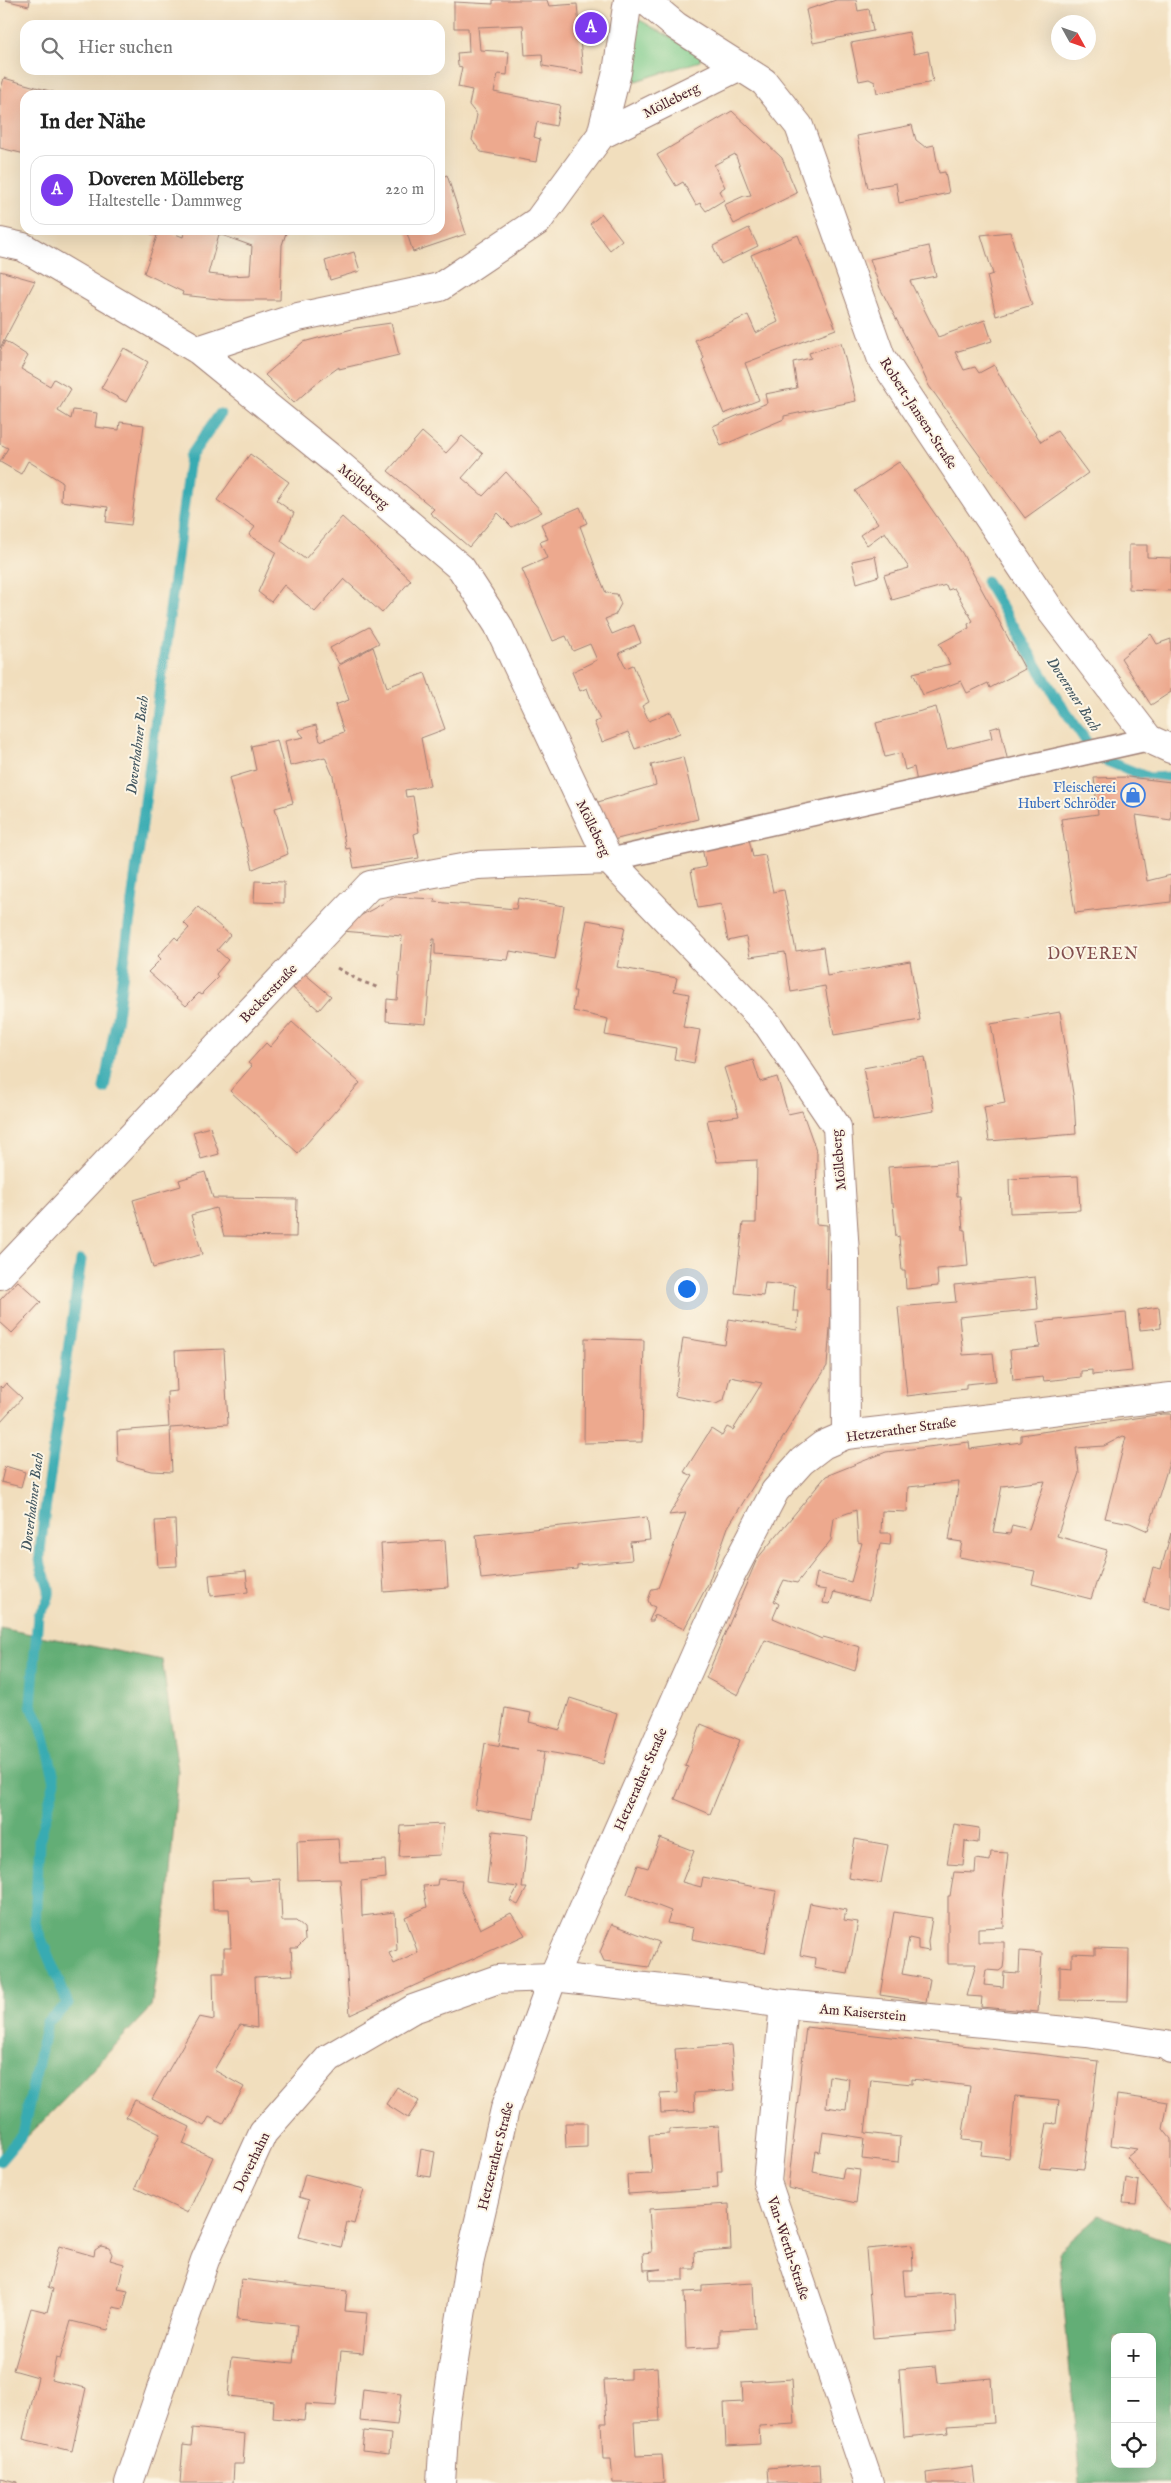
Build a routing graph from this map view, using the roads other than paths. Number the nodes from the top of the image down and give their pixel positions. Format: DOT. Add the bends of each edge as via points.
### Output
graph roads {
  1 [pos="628,0"];
  2 [pos="645,0"];
  3 [pos="740,66"];
  4 [pos="602,135"];
  5 [pos="0,242"];
  6 [pos="198,350"];
  7 [pos="1160,744"];
  8 [pos="609,860"];
  9 [pos="0,1275"];
  10 [pos="1171,1397"];
  11 [pos="846,1435"];
  12 [pos="553,1977"];
  13 [pos="784,2004"];
  14 [pos="1171,2049"];
  15 [pos="129,2483"];
  16 [pos="440,2483"];
  17 [pos="869,2483"];
  1 -- 4 [label="street, Mölleberg" via="618,72"];
  2 -- 3 [label="street, Robert-Jansen-Straße" via="676,26"];
  3 -- 4 [label="street, Mölleberg"];
  3 -- 7 [label="street, Robert-Jansen-Straße" via="764,82 799,126 882,357 1051,611"];
  4 -- 6 [label="street, Mölleberg" via="538,221 440,287 298,317"];
  5 -- 6 [label="street, Mölleberg" via="23,247"];
  6 -- 8 [label="street, Mölleberg" via="461,568 498,625"];
  7 -- 8 [label="lane"];
  8 -- 9 [label="street, Beckerstraße" via="478,865 370,885"];
  8 -- 11 [label="street, Mölleberg" via="768,1025 837,1128 845,1254"];
  10 -- 11 [label="street, Hetzerather Straße"];
  11 -- 12 [label="street, Hetzerather Straße" via="823,1445 802,1461 775,1491 723,1592"];
  12 -- 13 [label="street, Am Kaiserstein"];
  12 -- 15 [label="street, Doverhahn" via="498,1979 413,2009 329,2058 262,2133 205,2260"];
  12 -- 16 [label="street, Hetzerather Straße" via="505,2109 469,2264 445,2418"];
  13 -- 14 [label="street, Am Kaiserstein" via="1087,2033 1166,2045"];
  13 -- 17 [label="street, Van-Werth-Straße" via="767,2182"];
}
